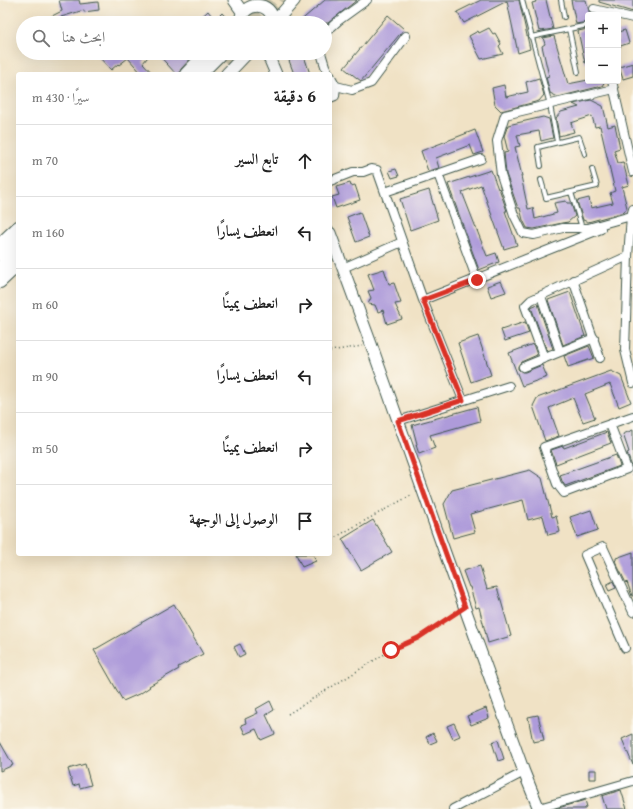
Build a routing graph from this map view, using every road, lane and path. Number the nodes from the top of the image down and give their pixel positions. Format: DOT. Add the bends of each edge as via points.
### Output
graph roads {
  1 [pos="234,0"];
  2 [pos="294,0"];
  3 [pos="367,0"];
  4 [pos="522,0"];
  5 [pos="561,0"];
  6 [pos="593,0"];
  7 [pos="247,11"];
  8 [pos="595,12"];
  9 [pos="272,16"];
  10 [pos="280,16"];
  11 [pos="621,16"];
  12 [pos="564,17"];
  13 [pos="633,18"];
  14 [pos="585,26"];
  15 [pos="332,27"];
  16 [pos="569,29"];
  17 [pos="406,36"];
  18 [pos="531,37"];
  19 [pos="270,60"];
  20 [pos="273,60"];
  21 [pos="323,60"];
  22 [pos="219,61"];
  23 [pos="191,72"];
  24 [pos="202,72"];
  25 [pos="213,72"];
  26 [pos="275,72"];
  27 [pos="276,72"];
  28 [pos="328,72"];
  29 [pos="578,72"];
  30 [pos="332,79"];
  31 [pos="613,85"];
  32 [pos="336,86"];
  33 [pos="332,97"];
  34 [pos="550,105"];
  35 [pos="557,142"];
  36 [pos="585,154"];
  37 [pos="481,159"];
  38 [pos="541,166"];
  39 [pos="592,169"];
  40 [pos="633,172"];
  41 [pos="438,174"];
  42 [pos="332,180"];
  43 [pos="541,180"];
  44 [pos="385,192"];
  45 [pos="571,192"];
  46 [pos="632,213"];
  47 [pos="582,228"];
  48 [pos="16,229"];
  49 [pos="332,238"];
  50 [pos="16,241"];
  51 [pos="402,242"];
  52 [pos="0,244"];
  53 [pos="0,254"];
  54 [pos="16,254"];
  55 [pos="628,256"];
  56 [pos="16,267"];
  57 [pos="343,268"];
  58 [pos="0,269"];
  59 [pos="477,280"];
  60 [pos="573,280"];
  61 [pos="0,282"];
  62 [pos="541,296"];
  63 [pos="423,300"];
  64 [pos="594,338"];
  65 [pos="371,344"];
  66 [pos="332,351"];
  67 [pos="560,352"];
  68 [pos="544,358"];
  69 [pos="600,358"];
  70 [pos="523,366"];
  71 [pos="633,383"];
  72 [pos="509,386"];
  73 [pos="463,400"];
  74 [pos="633,416"];
  75 [pos="398,421"];
  76 [pos="610,424"];
  77 [pos="422,489"];
  78 [pos="332,541"];
  79 [pos="631,603"];
  80 [pos="465,607"];
  81 [pos="633,612"];
  82 [pos="624,648"];
  83 [pos="288,714"];
  84 [pos="524,772"];
  85 [pos="633,781"];
  86 [pos="539,808"];
  87 [pos="453,809"];
  1 -- 7 [label="street"];
  2 -- 10 [label="main road"];
  3 -- 15 [label="street"];
  4 -- 18 [label="lane"];
  5 -- 12 [label="lane"];
  6 -- 8 [label="street"];
  7 -- 9 [label="main road" via="264,7"];
  11 -- 13 [label="street"];
  14 -- 16 [label="lane"];
  16 -- 18 [label="lane"];
  16 -- 29 [label="lane"];
  17 -- 32 [label="street" via="371,83 352,90"];
  18 -- 34 [label="lane"];
  19 -- 26 [label="street"];
  20 -- 27 [label="street"];
  21 -- 28 [label="street"];
  22 -- 23 [label="main road"];
  22 -- 24 [label="highway"];
  22 -- 25 [label="highway"];
  30 -- 32 [label="street"];
  31 -- 34 [label="street"];
  31 -- 40 [label="street"];
  32 -- 33 [label="street" via="335,96"];
  34 -- 35 [label="lane"];
  34 -- 47 [label="street" via="505,115 497,141 501,175 514,216 523,233 534,235 563,228"];
  35 -- 36 [label="lane" via="579,137"];
  35 -- 38 [label="lane" via="538,147"];
  37 -- 41 [label="street"];
  39 -- 45 [label="lane" via="597,186"];
  41 -- 44 [label="street"];
  41 -- 59 [label="street"];
  42 -- 44 [label="street" via="353,172 377,170"];
  43 -- 45 [label="lane" via="546,198"];
  44 -- 51 [label="street"];
  45 -- 47 [label="lane"];
  46 -- 47 [label="street"];
  46 -- 55 [label="street"];
  46 -- 59 [label="street"];
  48 -- 52 [label="main road"];
  49 -- 57 [label="street"];
  50 -- 53 [label="highway"];
  51 -- 57 [label="street"];
  51 -- 63 [label="street"];
  54 -- 58 [label="highway"];
  55 -- 60 [label="street"];
  55 -- 71 [label="street" via="625,350"];
  56 -- 61 [label="main road"];
  57 -- 65 [label="street"];
  59 -- 63 [label="street"];
  60 -- 62 [label="street"];
  60 -- 64 [label="street"];
  62 -- 67 [label="street"];
  62 -- 68 [label="street" via="525,306"];
  63 -- 73 [label="street"];
  64 -- 67 [label="street"];
  64 -- 69 [label="street"];
  65 -- 66 [label="path"];
  65 -- 75 [label="street"];
  67 -- 68 [label="street"];
  68 -- 70 [label="street"];
  72 -- 73 [label="street"];
  73 -- 75 [label="street"];
  74 -- 76 [label="street"];
  75 -- 77 [label="street"];
  76 -- 76 [label="street" via="544,447 557,484 564,493 627,469"];
  77 -- 78 [label="path"];
  77 -- 80 [label="street"];
  79 -- 81 [label="street"];
  79 -- 82 [label="street" via="603,548 585,555"];
  80 -- 83 [label="path" via="418,638 391,650"];
  80 -- 84 [label="street"];
  84 -- 86 [label="street"];
  84 -- 87 [label="street"];
  85 -- 86 [label="street"];
}
